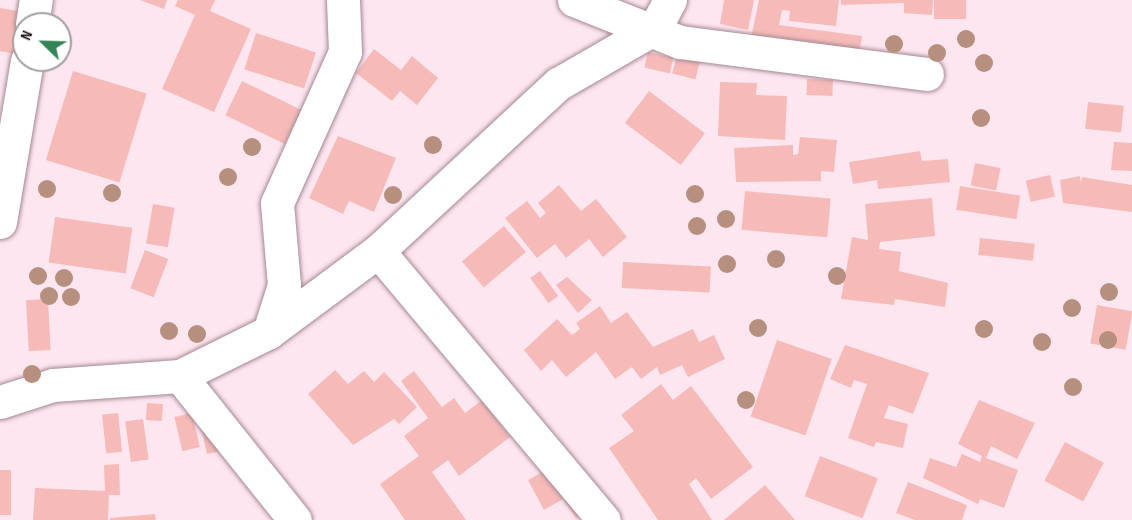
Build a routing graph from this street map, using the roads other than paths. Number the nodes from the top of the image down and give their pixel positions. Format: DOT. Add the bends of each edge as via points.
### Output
graph roads {
  1 [pos="343,0"];
  2 [pos="574,0"];
  3 [pos="662,14"];
  4 [pos="25,72"];
  5 [pos="927,74"];
  6 [pos="0,222"];
  7 [pos="378,251"];
  8 [pos="269,332"];
  9 [pos="180,376"];
  10 [pos="0,402"];
  11 [pos="295,520"];
  12 [pos="604,520"];
  1 -- 8 [label="street" via="345,52 277,203 285,285"];
  2 -- 3 [label="street"];
  3 -- 5 [label="street" via="680,42"];
  3 -- 7 [label="street" via="558,84"];
  4 -- 6 [label="street"];
  7 -- 8 [label="street"];
  7 -- 12 [label="street"];
  8 -- 9 [label="street"];
  9 -- 10 [label="street" via="53,386"];
  9 -- 11 [label="street"];
}
